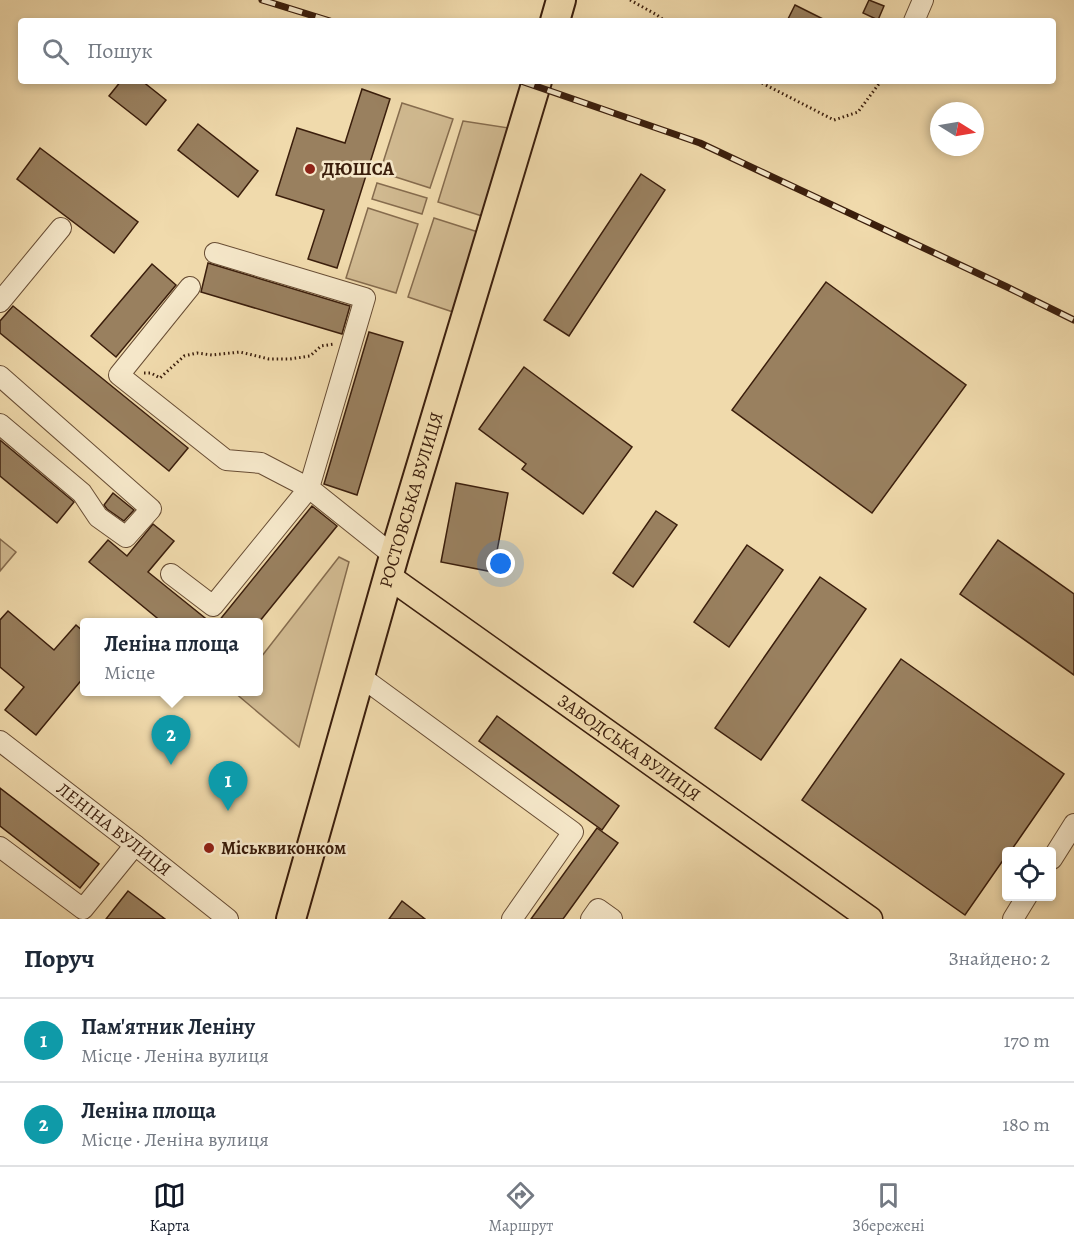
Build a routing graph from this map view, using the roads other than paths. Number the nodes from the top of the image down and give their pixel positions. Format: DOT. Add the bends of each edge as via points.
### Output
graph roads {
  1 [pos="561,0"];
  2 [pos="923,0"];
  3 [pos="556,18"];
  4 [pos="915,18"];
  5 [pos="536,84"];
  6 [pos="62,228"];
  7 [pos="215,253"];
  8 [pos="190,286"];
  9 [pos="0,302"];
  10 [pos="0,376"];
  11 [pos="0,424"];
  12 [pos="309,488"];
  13 [pos="391,566"];
  14 [pos="171,574"];
  15 [pos="360,676"];
  16 [pos="0,741"];
  17 [pos="1074,824"];
  18 [pos="135,845"];
  19 [pos="0,847"];
  20 [pos="1056,853"];
  21 [pos="1024,901"];
  22 [pos="228,919"];
  23 [pos="291,919"];
  24 [pos="512,919"];
  25 [pos="591,919"];
  26 [pos="612,919"];
  27 [pos="870,919"];
  28 [pos="1013,919"];
  1 -- 3 [label="highway"];
  2 -- 4 [label="street"];
  5 -- 13 [label="highway, РОСТОВСЬКА ВУЛИЦЯ"];
  6 -- 9 [label="street"];
  7 -- 12 [label="street" via="365,298"];
  8 -- 12 [label="street" via="119,375 226,460 261,463"];
  10 -- 11 [label="street" via="151,508 126,537 98,517 82,493"];
  12 -- 13 [label="street"];
  12 -- 14 [label="street" via="213,606"];
  13 -- 15 [label="highway, РОСТОВСЬКА ВУЛИЦЯ"];
  13 -- 27 [label="main road, ЗАВОДСЬКА ВУЛИЦЯ"];
  15 -- 23 [label="highway, РОСТОВСЬКА ВУЛИЦЯ"];
  15 -- 24 [label="street" via="573,832"];
  16 -- 18 [label="street, ЛЕНІНА ВУЛИЦЯ"];
  17 -- 20 [label="street"];
  18 -- 19 [label="street" via="83,909"];
  18 -- 22 [label="street, ЛЕНІНА ВУЛИЦЯ"];
  21 -- 28 [label="street"];
  25 -- 26 [label="street" via="598,909"];
}
